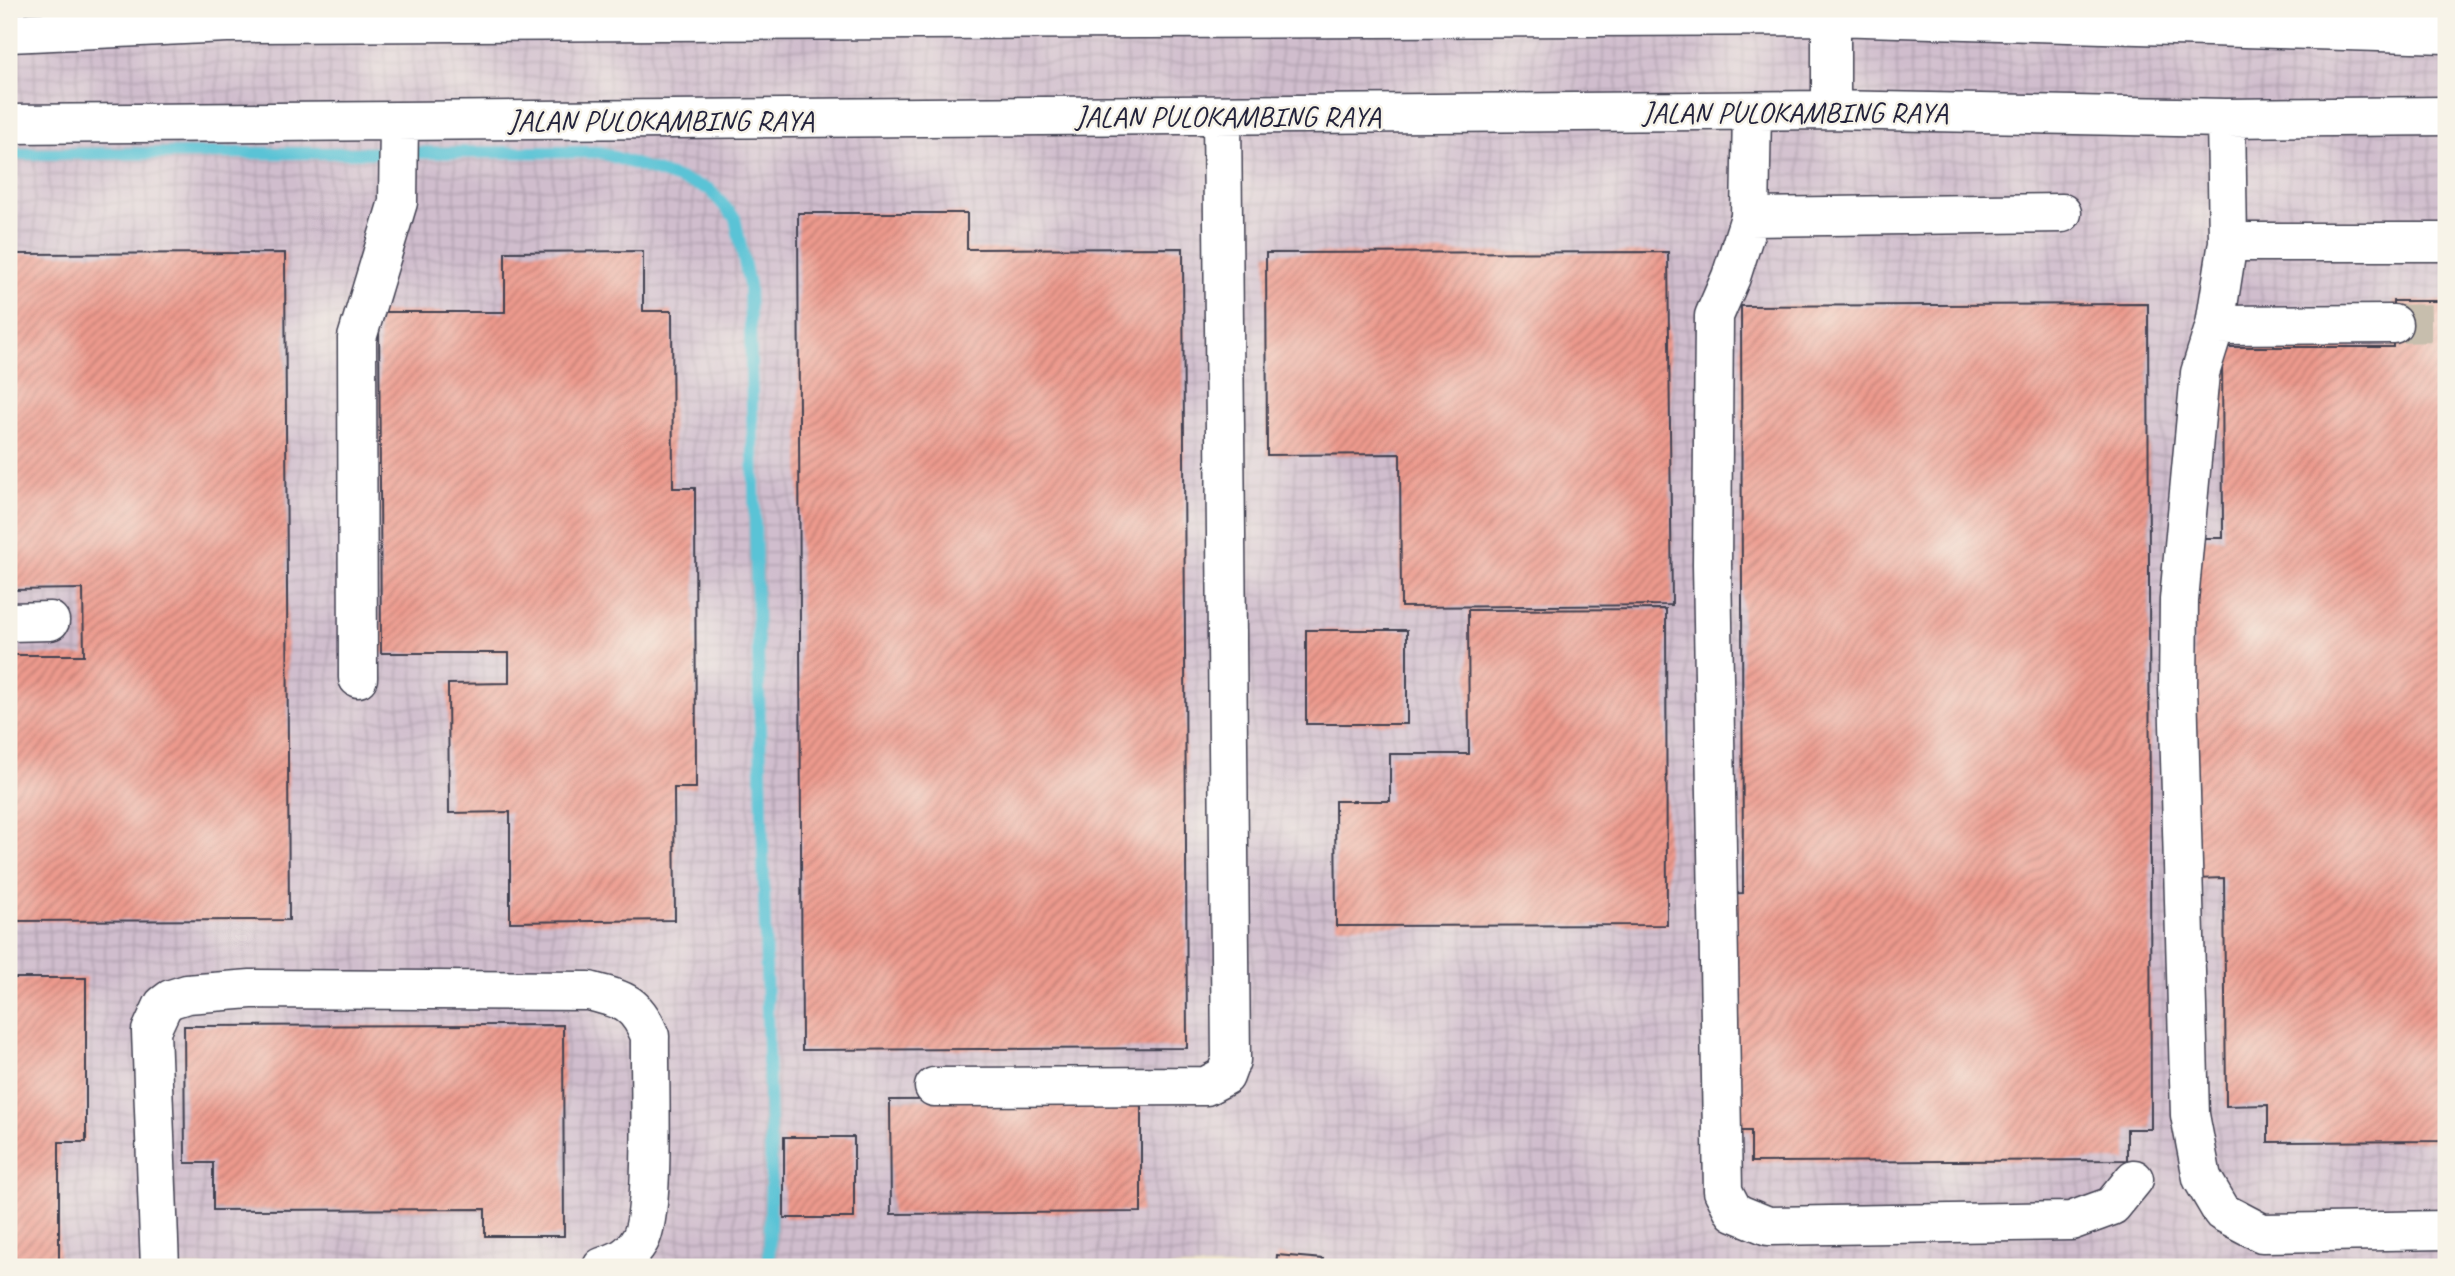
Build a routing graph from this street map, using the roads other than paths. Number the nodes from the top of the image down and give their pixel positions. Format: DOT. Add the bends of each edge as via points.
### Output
graph roads {
  1 [pos="1831,12"];
  2 [pos="227,16"];
  3 [pos="9,33"];
  4 [pos="2446,34"];
  5 [pos="1831,110"];
  6 [pos="1752,111"];
  7 [pos="1222,116"];
  8 [pos="2446,116"];
  9 [pos="2226,118"];
  10 [pos="9,124"];
  11 [pos="399,146"];
  12 [pos="2062,213"];
  13 [pos="1749,217"];
  14 [pos="2228,242"];
  15 [pos="2446,242"];
  16 [pos="2393,324"];
  17 [pos="2215,325"];
  18 [pos="50,621"];
  19 [pos="9,622"];
  20 [pos="358,678"];
  21 [pos="934,1087"];
  22 [pos="2134,1179"];
  23 [pos="2446,1230"];
  24 [pos="160,1267"];
  25 [pos="602,1267"];
  1 -- 2 [label="street"];
  1 -- 4 [label="street"];
  1 -- 5 [label="street"];
  2 -- 3 [label="street"];
  5 -- 6 [label="street, JALAN PULOKAMBING RAYA"];
  5 -- 9 [label="street, JALAN PULOKAMBING RAYA"];
  6 -- 7 [label="street, JALAN PULOKAMBING RAYA"];
  6 -- 13 [label="street"];
  7 -- 11 [label="street, JALAN PULOKAMBING RAYA"];
  7 -- 21 [label="street" via="1231,1060 1225,1076 1206,1086"];
  8 -- 9 [label="street, JALAN PULOKAMBING RAYA"];
  9 -- 14 [label="street"];
  10 -- 11 [label="street, JALAN PULOKAMBING RAYA"];
  11 -- 20 [label="street" via="398,202 357,338"];
  12 -- 13 [label="street"];
  13 -- 22 [label="street" via="1714,316 1712,565 1723,1191 1734,1212 1768,1226 1980,1224 2071,1221 2112,1206"];
  14 -- 15 [label="street"];
  14 -- 17 [label="street"];
  16 -- 17 [label="street"];
  17 -- 23 [label="street" via="2198,387 2186,497 2178,650 2190,1115 2202,1178 2221,1212 2262,1233"];
  18 -- 19 [label="street"];
  24 -- 25 [label="street" via="152,1031 163,1005 171,999 251,989 589,991 640,1012 650,1036 648,1206 634,1248 626,1258"];
}
